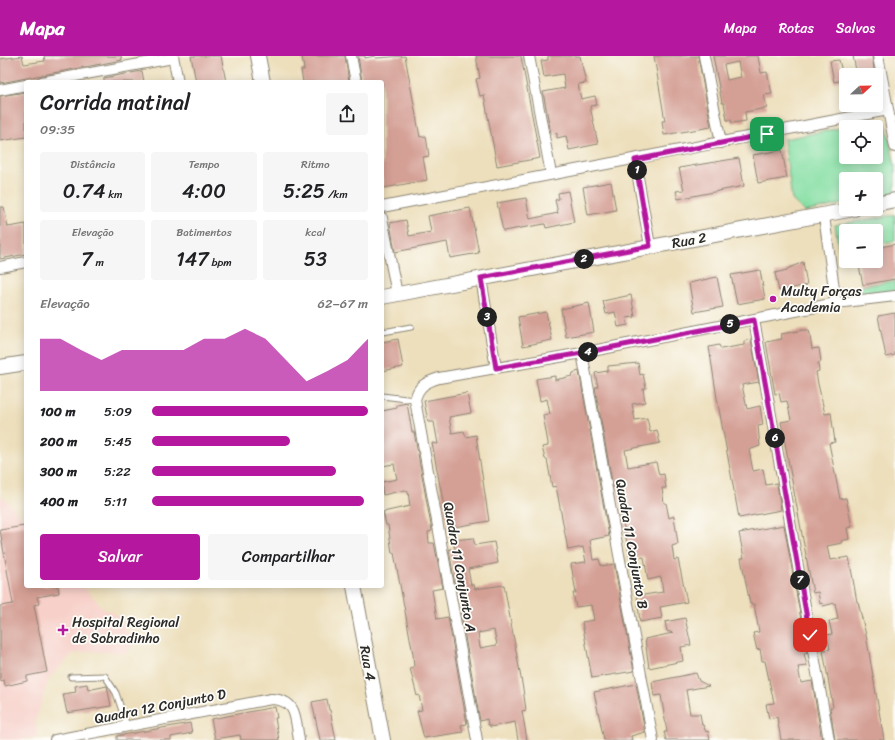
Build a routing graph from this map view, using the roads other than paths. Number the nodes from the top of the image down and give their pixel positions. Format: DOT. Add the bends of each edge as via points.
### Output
graph roads {
  1 [pos="258,56"];
  2 [pos="351,56"];
  3 [pos="529,56"];
  4 [pos="704,56"];
  5 [pos="878,56"];
  6 [pos="173,57"];
  7 [pos="52,80"];
  8 [pos="178,80"];
  9 [pos="263,80"];
  10 [pos="356,80"];
  11 [pos="24,85"];
  12 [pos="0,90"];
  13 [pos="888,110"];
  14 [pos="721,143"];
  15 [pos="895,148"];
  16 [pos="635,160"];
  17 [pos="551,174"];
  18 [pos="895,200"];
  19 [pos="883,203"];
  20 [pos="384,208"];
  21 [pos="839,212"];
  22 [pos="824,216"];
  23 [pos="384,228"];
  24 [pos="650,246"];
  25 [pos="24,262"];
  26 [pos="0,267"];
  27 [pos="481,278"];
  28 [pos="397,294"];
  29 [pos="895,296"];
  30 [pos="384,297"];
  31 [pos="836,303"];
  32 [pos="754,320"];
  33 [pos="411,327"];
  34 [pos="384,332"];
  35 [pos="582,353"];
  36 [pos="24,363"];
  37 [pos="0,367"];
  38 [pos="496,368"];
  39 [pos="384,396"];
  40 [pos="415,400"];
  41 [pos="354,588"];
  42 [pos="71,677"];
  43 [pos="128,726"];
  44 [pos="54,740"];
  45 [pos="299,740"];
  46 [pos="383,740"];
  47 [pos="477,740"];
  48 [pos="654,740"];
  49 [pos="829,740"];
  1 -- 9 [label="street"];
  2 -- 10 [label="street"];
  3 -- 17 [label="street"];
  4 -- 14 [label="street"];
  5 -- 13 [label="street"];
  6 -- 7 [label="street"];
  6 -- 8 [label="street"];
  11 -- 12 [label="street"];
  13 -- 14 [label="street"];
  13 -- 15 [label="street"];
  14 -- 16 [label="street"];
  16 -- 17 [label="street"];
  16 -- 24 [label="street"];
  17 -- 20 [label="street"];
  18 -- 19 [label="street"];
  21 -- 22 [label="street, Rua 2"];
  22 -- 24 [label="street, Rua 2"];
  22 -- 31 [label="street"];
  23 -- 28 [label="street"];
  24 -- 27 [label="street, Rua 2"];
  25 -- 26 [label="street"];
  27 -- 28 [label="street, Rua 2"];
  27 -- 38 [label="street"];
  28 -- 30 [label="street, Rua 2"];
  29 -- 31 [label="street"];
  31 -- 32 [label="street"];
  32 -- 35 [label="street"];
  32 -- 49 [label="street"];
  33 -- 34 [label="lane"];
  35 -- 38 [label="street"];
  35 -- 48 [label="street, Quadra 11 Conjunto B"];
  36 -- 37 [label="street"];
  38 -- 40 [label="street" via="427,381 416,392"];
  39 -- 40 [label="lane"];
  40 -- 47 [label="street, Quadra 11 Conjunto A"];
  41 -- 46 [label="street, Rua 4"];
  42 -- 43 [label="lane" via="105,676 116,693"];
  43 -- 44 [label="street, Quadra 12 Conjunto D"];
  43 -- 45 [label="street, Quadra 12 Conjunto D" via="271,699 286,700 293,711"];
}
